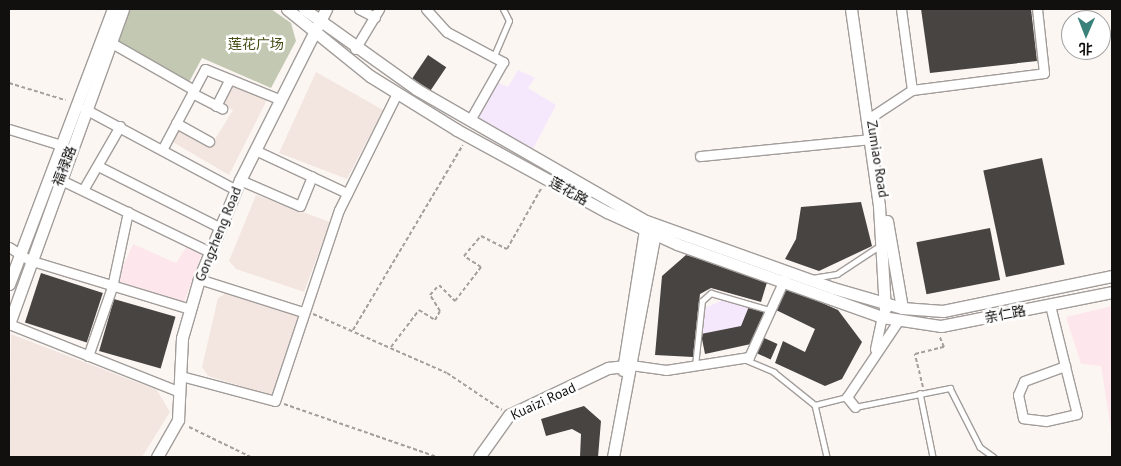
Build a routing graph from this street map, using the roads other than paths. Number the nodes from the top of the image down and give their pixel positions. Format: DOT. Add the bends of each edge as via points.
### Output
graph roads {
  1 [pos="113,9"];
  2 [pos="123,9"];
  3 [pos="287,9"];
  4 [pos="304,9"];
  5 [pos="326,9"];
  6 [pos="359,9"];
  7 [pos="426,9"];
  8 [pos="503,9"];
  9 [pos="851,9"];
  10 [pos="857,9"];
  11 [pos="901,9"];
  12 [pos="1037,9"];
  13 [pos="377,13"];
  14 [pos="319,27"];
  15 [pos="110,42"];
  16 [pos="355,49"];
  17 [pos="494,56"];
  18 [pos="230,79"];
  19 [pos="912,90"];
  20 [pos="193,92"];
  21 [pos="397,93"];
  22 [pos="279,99"];
  23 [pos="85,109"];
  24 [pos="871,117"];
  25 [pos="470,120"];
  26 [pos="176,123"];
  27 [pos="120,126"];
  28 [pos="9,129"];
  29 [pos="869,139"];
  30 [pos="209,141"];
  31 [pos="61,145"];
  32 [pos="162,148"];
  33 [pos="255,150"];
  34 [pos="700,156"];
  35 [pos="98,166"];
  36 [pos="312,176"];
  37 [pos="59,179"];
  38 [pos="238,185"];
  39 [pos="83,190"];
  40 [pos="347,193"];
  41 [pos="128,212"];
  42 [pos="219,227"];
  43 [pos="650,228"];
  44 [pos="882,239"];
  45 [pos="14,249"];
  46 [pos="210,252"];
  47 [pos="29,260"];
  48 [pos="1112,276"];
  49 [pos="199,279"];
  50 [pos="807,279"];
  51 [pos="784,280"];
  52 [pos="9,284"];
  53 [pos="112,286"];
  54 [pos="1112,292"];
  55 [pos="887,304"];
  56 [pos="1050,306"];
  57 [pos="902,308"];
  58 [pos="190,309"];
  59 [pos="770,310"];
  60 [pos="303,312"];
  61 [pos="882,317"];
  62 [pos="898,321"];
  63 [pos="9,324"];
  64 [pos="874,354"];
  65 [pos="88,356"];
  66 [pos="741,358"];
  67 [pos="627,364"];
  68 [pos="695,366"];
  69 [pos="1065,366"];
  70 [pos="181,376"];
  71 [pos="180,392"];
  72 [pos="922,392"];
  73 [pos="847,397"];
  74 [pos="815,406"];
  75 [pos="855,406"];
  76 [pos="157,457"];
  77 [pos="479,457"];
  78 [pos="613,457"];
  79 [pos="827,457"];
  80 [pos="933,457"];
  81 [pos="994,457"];
  1 -- 31 [label="main road, 福禄路"];
  2 -- 15 [label="main road, 福禄路"];
  3 -- 14 [label="main road, 莲花路"];
  4 -- 14 [label="main road, 莲花路"];
  5 -- 14 [label="main road, Gongzheng Road"];
  6 -- 13 [label="street"];
  7 -- 17 [label="street" via="447,32"];
  8 -- 17 [label="lane" via="509,21"];
  9 -- 29 [label="main road, Zumiao Road"];
  10 -- 24 [label="main road, Zumiao Road"];
  11 -- 19 [label="street"];
  12 -- 19 [label="street" via="1044,73"];
  13 -- 16 [label="street"];
  14 -- 16 [label="main road, 莲花路"];
  14 -- 21 [label="main road, 莲花路"];
  14 -- 22 [label="main road, Gongzheng Road"];
  15 -- 20 [label="street"];
  15 -- 23 [label="main road, 福禄路"];
  16 -- 25 [label="main road, 莲花路"];
  17 -- 25 [label="street" via="503,62"];
  18 -- 20 [label="street" via="205,70"];
  18 -- 20 [label="street" via="219,107"];
  18 -- 22 [label="street"];
  19 -- 24 [label="street"];
  20 -- 26 [label="street"];
  21 -- 40 [label="street"];
  21 -- 43 [label="main road, 莲花路" via="547,179"];
  22 -- 33 [label="main road, Gongzheng Road"];
  23 -- 27 [label="street"];
  23 -- 37 [label="main road, 福禄路"];
  24 -- 57 [label="main road, Zumiao Road"];
  25 -- 43 [label="main road, 莲花路"];
  26 -- 30 [label="street"];
  26 -- 32 [label="street"];
  27 -- 32 [label="street"];
  27 -- 35 [label="street"];
  28 -- 31 [label="street"];
  29 -- 34 [label="street"];
  29 -- 44 [label="main road, Zumiao Road"];
  31 -- 45 [label="main road, 福禄路"];
  32 -- 38 [label="street"];
  33 -- 36 [label="street"];
  33 -- 38 [label="main road, Gongzheng Road"];
  35 -- 39 [label="street"];
  35 -- 42 [label="street"];
  36 -- 38 [label="street" via="300,206"];
  36 -- 40 [label="street"];
  37 -- 39 [label="street"];
  37 -- 47 [label="main road, 福禄路"];
  38 -- 42 [label="main road, Gongzheng Road"];
  39 -- 41 [label="street"];
  40 -- 60 [label="street"];
  41 -- 46 [label="street"];
  41 -- 53 [label="street"];
  42 -- 46 [label="main road, Gongzheng Road"];
  43 -- 50 [label="main road, 莲花路"];
  43 -- 51 [label="main road, 莲花路"];
  43 -- 67 [label="main road"];
  44 -- 50 [label="lane" via="864,260 837,274"];
  44 -- 55 [label="main road, Zumiao Road"];
  45 -- 47 [label="street"];
  45 -- 52 [label="main road, 福禄路"];
  46 -- 49 [label="main road, Gongzheng Road"];
  47 -- 53 [label="street"];
  47 -- 63 [label="main road, 福禄路"];
  48 -- 57 [label="main road, 亲仁路" via="943,311"];
  49 -- 58 [label="main road, Gongzheng Road"];
  49 -- 60 [label="street"];
  50 -- 55 [label="main road, 莲花路"];
  51 -- 59 [label="street"];
  51 -- 61 [label="main road, 莲花路"];
  53 -- 58 [label="street"];
  53 -- 65 [label="street"];
  54 -- 56 [label="main road, 亲仁路"];
  55 -- 57 [label="main road, 亲仁路"];
  55 -- 61 [label="main road"];
  56 -- 62 [label="main road, 亲仁路" via="936,326"];
  56 -- 69 [label="street"];
  57 -- 62 [label="main road"];
  58 -- 70 [label="main road, Gongzheng Road" via="182,338"];
  59 -- 66 [label="street" via="749,356"];
  59 -- 68 [label="lane" via="711,293 702,301"];
  60 -- 70 [label="street" via="275,400"];
  61 -- 62 [label="main road, 莲花路"];
  61 -- 64 [label="street"];
  62 -- 64 [label="street"];
  63 -- 65 [label="street"];
  64 -- 73 [label="street"];
  65 -- 71 [label="street"];
  66 -- 68 [label="street"];
  66 -- 74 [label="lane" via="774,372"];
  67 -- 68 [label="street" via="666,370"];
  67 -- 77 [label="main road, Kuaizi Road" via="509,415"];
  67 -- 78 [label="main road"];
  69 -- 69 [label="street" via="1076,414 1046,421 1023,418 1018,395 1024,381"];
  70 -- 71 [label="main road, Gongzheng Road"];
  71 -- 76 [label="main road, Gongzheng Road" via="178,420"];
  72 -- 75 [label="lane"];
  72 -- 80 [label="lane"];
  72 -- 81 [label="lane" via="950,388 980,447"];
  73 -- 74 [label="lane"];
  73 -- 75 [label="street"];
  74 -- 79 [label="lane"];
}
